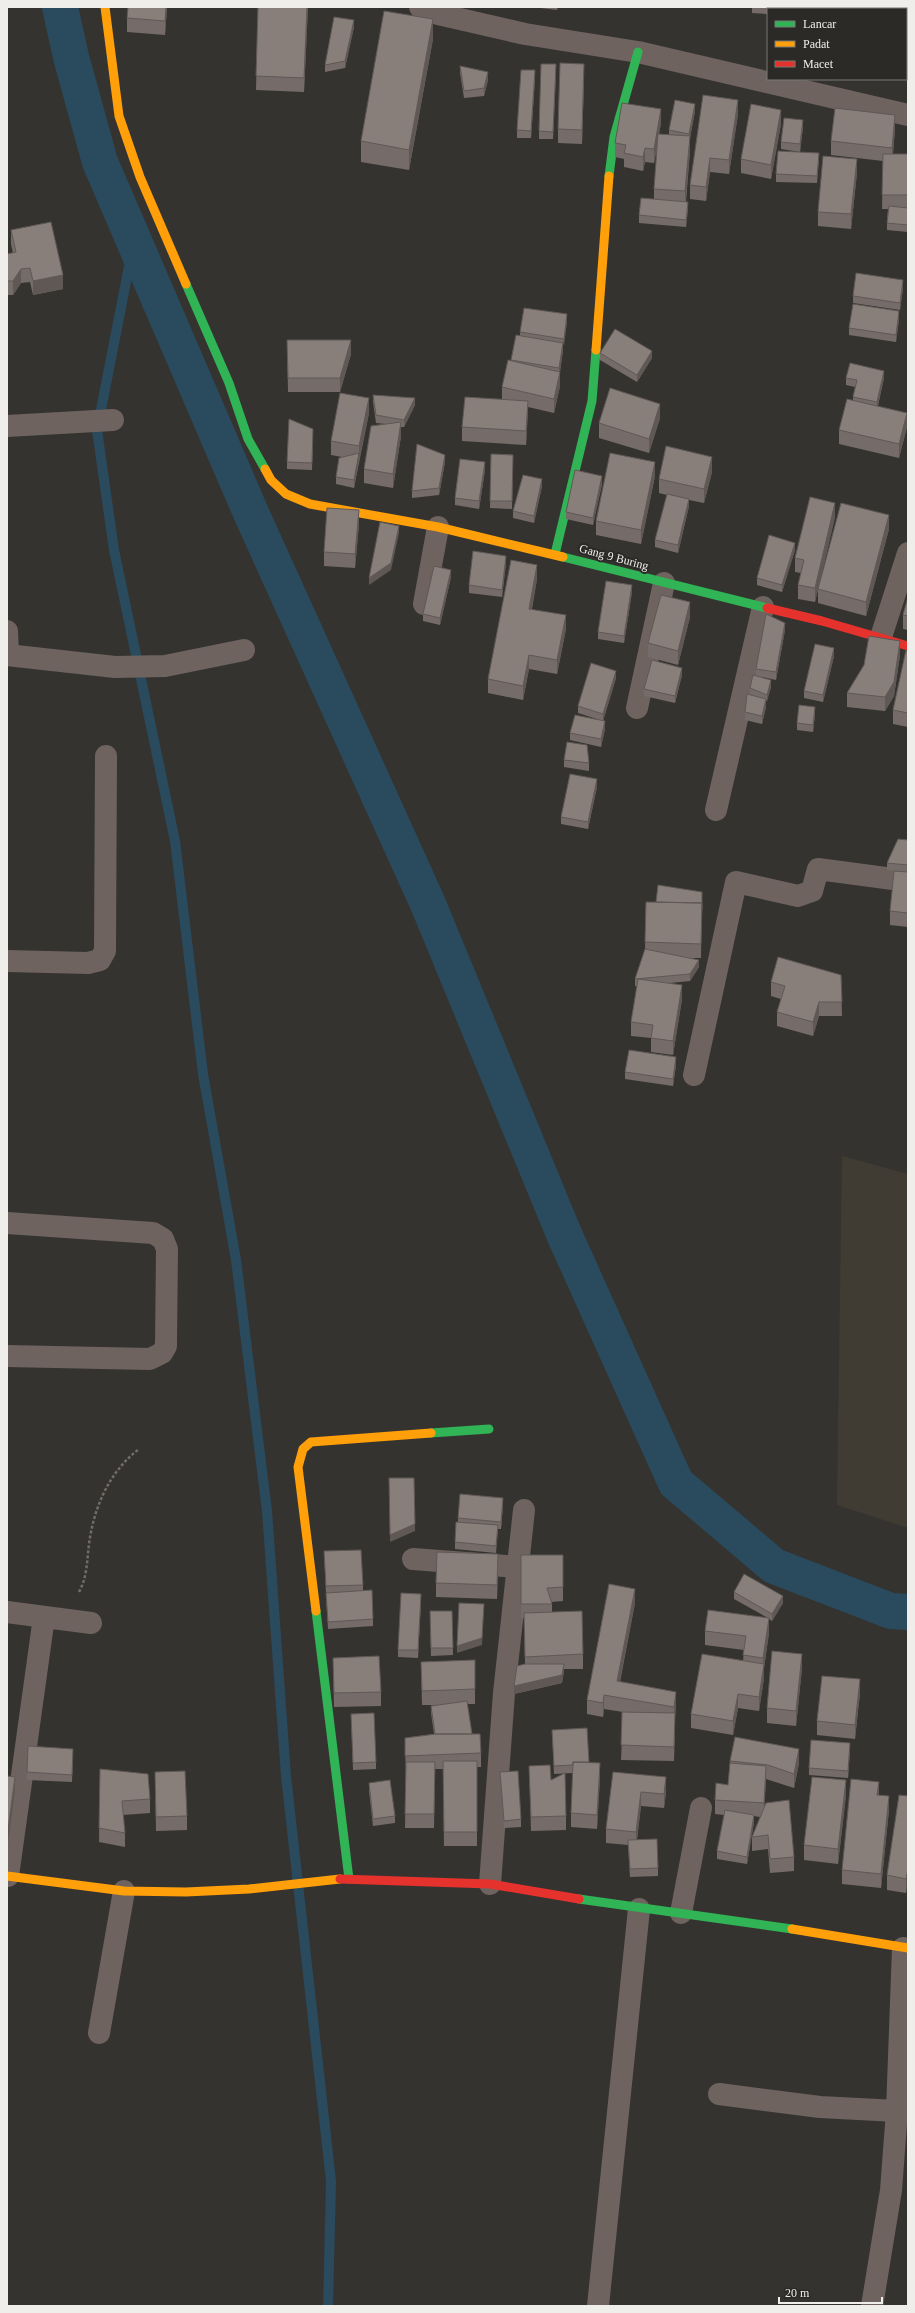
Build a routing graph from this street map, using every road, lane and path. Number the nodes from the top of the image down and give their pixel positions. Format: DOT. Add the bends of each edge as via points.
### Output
graph roads {
  1 [pos="105,7"];
  2 [pos="420,7"];
  3 [pos="638,52"];
  4 [pos="908,115"];
  5 [pos="113,420"];
  6 [pos="7,426"];
  7 [pos="438,526"];
  8 [pos="908,552"];
  9 [pos="555,554"];
  10 [pos="664,583"];
  11 [pos="424,604"];
  12 [pos="763,607"];
  13 [pos="7,631"];
  14 [pos="881,637"];
  15 [pos="908,646"];
  16 [pos="244,650"];
  17 [pos="8,655"];
  18 [pos="637,708"];
  19 [pos="106,756"];
  20 [pos="716,810"];
  21 [pos="908,881"];
  22 [pos="7,961"];
  23 [pos="694,1075"];
  24 [pos="7,1223"];
  25 [pos="7,1356"];
  26 [pos="489,1429"];
  27 [pos="139,1449"];
  28 [pos="524,1510"];
  29 [pos="414,1559"];
  30 [pos="518,1567"];
  31 [pos="7,1612"];
  32 [pos="51,1618"];
  33 [pos="91,1623"];
  34 [pos="701,1808"];
  35 [pos="8,1876"];
  36 [pos="349,1879"];
  37 [pos="490,1884"];
  38 [pos="124,1891"];
  39 [pos="639,1909"];
  40 [pos="681,1913"];
  41 [pos="906,1948"];
  42 [pos="99,2033"];
  43 [pos="719,2094"];
  44 [pos="897,2111"];
  45 [pos="598,2306"];
  46 [pos="872,2306"];
  1 -- 7 [label="street, Gang 9 Buring" via="118,116 140,177 229,383 248,440 271,480 286,494 310,504"];
  2 -- 3 [label="street" via="438,14 525,34"];
  3 -- 4 [label="street"];
  3 -- 9 [label="street" via="614,137 606,199 592,401"];
  5 -- 6 [label="street"];
  7 -- 9 [label="street, Gang 9 Buring"];
  7 -- 11 [label="street"];
  8 -- 14 [label="street"];
  9 -- 10 [label="street, Gang 9 Buring"];
  10 -- 12 [label="street, Gang 9 Buring"];
  10 -- 18 [label="street"];
  12 -- 14 [label="street, Gang 9 Buring"];
  12 -- 20 [label="street"];
  13 -- 17 [label="street"];
  14 -- 15 [label="street, Gang 9 Buring"];
  16 -- 17 [label="street" via="165,666 115,667"];
  19 -- 22 [label="street" via="105,952 100,960 88,963"];
  21 -- 23 [label="street" via="818,869 812,891 798,896 736,882"];
  24 -- 25 [label="street" via="153,1233 163,1239 167,1256 166,1346 162,1353 150,1359"];
  26 -- 36 [label="street" via="311,1442 303,1449 298,1467"];
  27 -- 32 [label="path" via="126,1459 106,1487 91,1533 84,1583 76,1599"];
  28 -- 30 [label="street"];
  29 -- 30 [label="street"];
  30 -- 37 [label="street" via="498,1758"];
  31 -- 32 [label="street"];
  32 -- 33 [label="street"];
  32 -- 35 [label="street"];
  34 -- 40 [label="street"];
  35 -- 38 [label="street"];
  36 -- 37 [label="street"];
  36 -- 38 [label="street" via="248,1889"];
  37 -- 39 [label="street"];
  38 -- 42 [label="street"];
  39 -- 40 [label="street"];
  39 -- 45 [label="street"];
  40 -- 41 [label="street"];
  41 -- 44 [label="street"];
  43 -- 44 [label="street" via="820,2107"];
  44 -- 46 [label="street" via="891,2190"];
}
